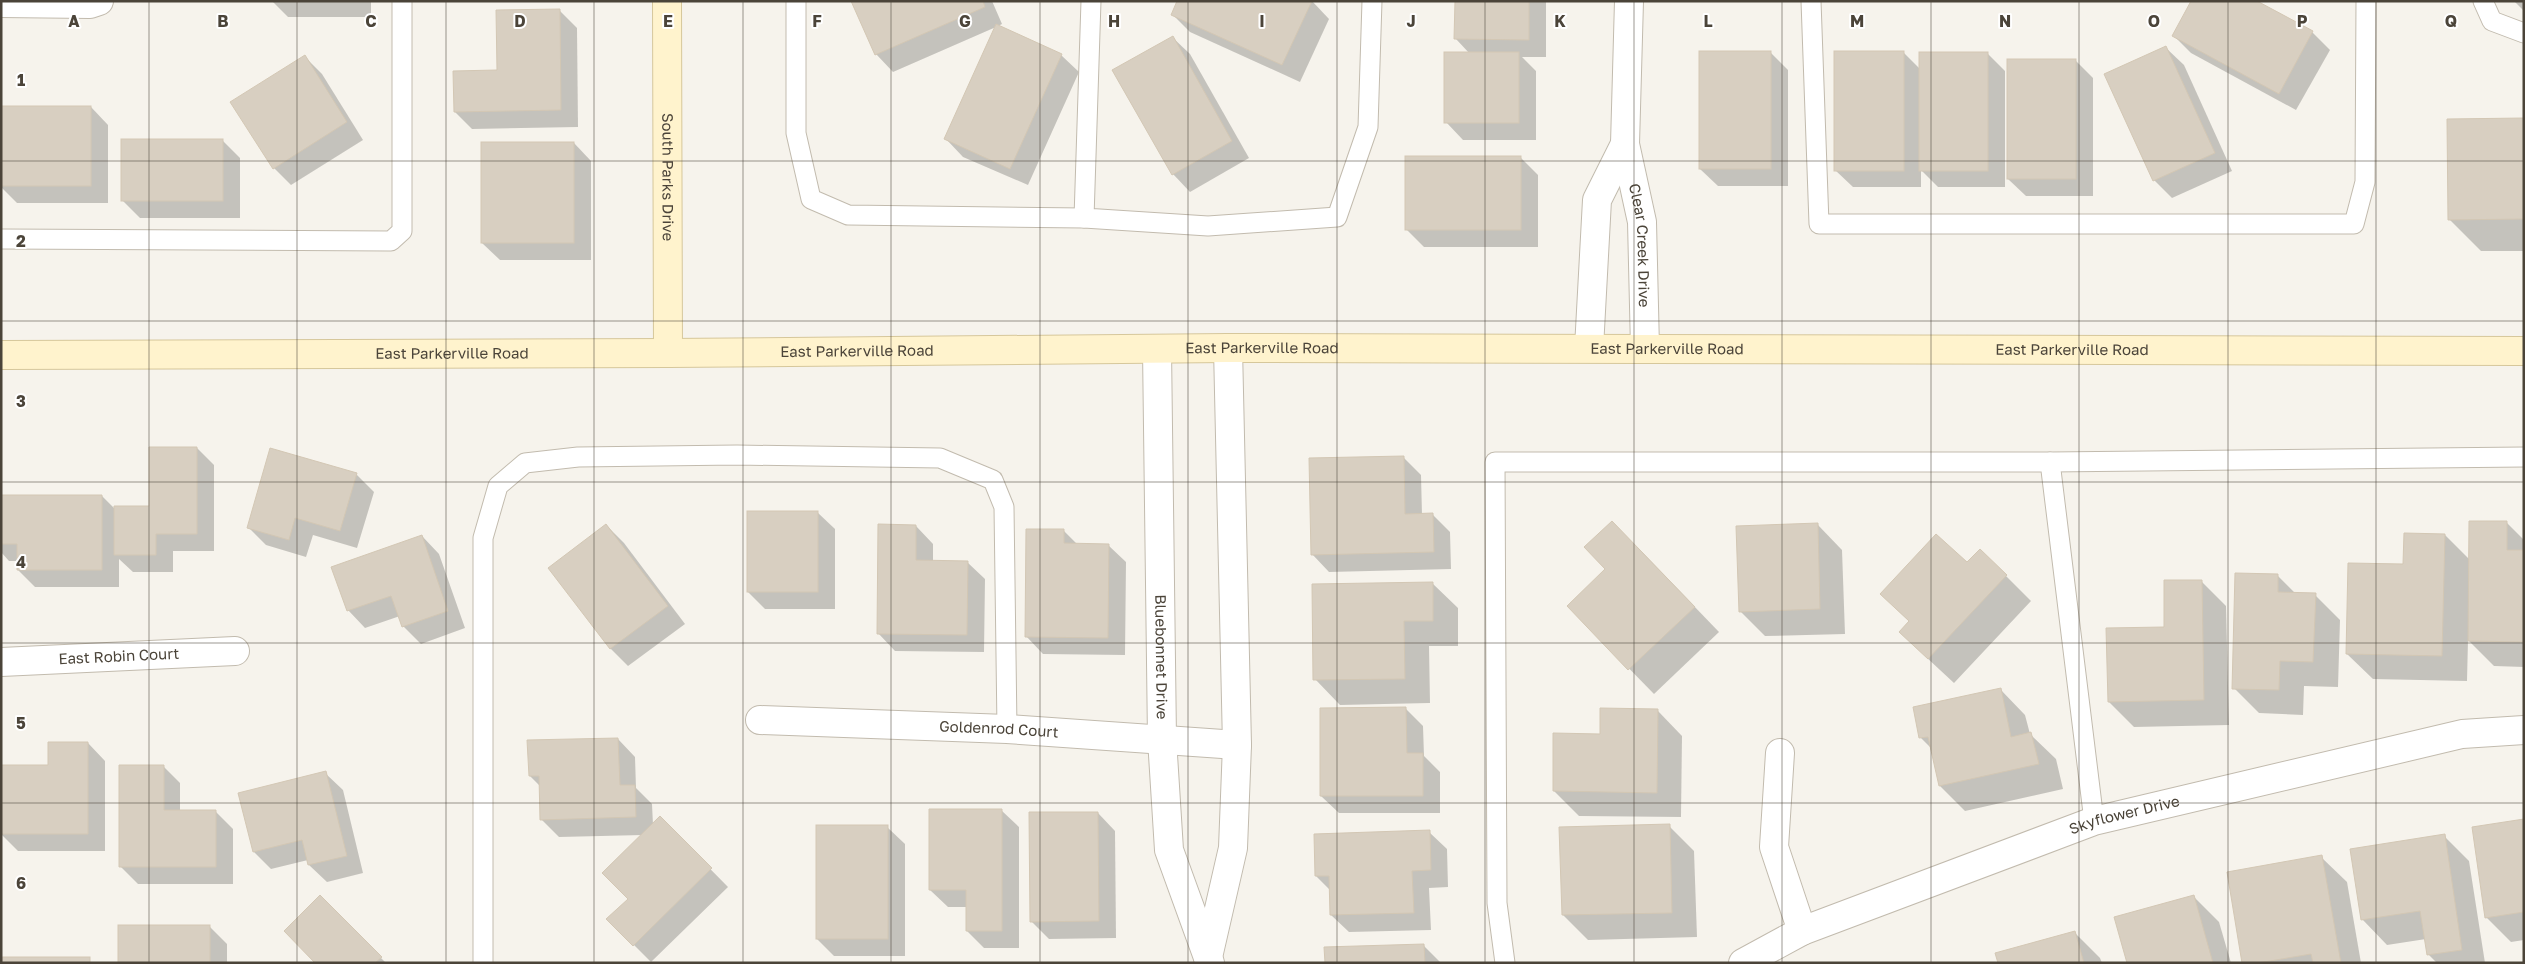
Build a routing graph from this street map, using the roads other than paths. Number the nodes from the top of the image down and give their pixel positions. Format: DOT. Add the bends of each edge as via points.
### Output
graph roads {
  1 [pos="100,1"];
  2 [pos="402,1"];
  3 [pos="667,1"];
  4 [pos="796,1"];
  5 [pos="1091,1"];
  6 [pos="1372,1"];
  7 [pos="1628,1"];
  8 [pos="1811,1"];
  9 [pos="2366,1"];
  10 [pos="2483,1"];
  11 [pos="1,3"];
  12 [pos="2524,33"];
  13 [pos="1625,144"];
  14 [pos="1084,218"];
  15 [pos="1,239"];
  16 [pos="1228,348"];
  17 [pos="1589,348"];
  18 [pos="1645,348"];
  19 [pos="1157,349"];
  20 [pos="2524,351"];
  21 [pos="668,353"];
  22 [pos="1,355"];
  23 [pos="2524,457"];
  24 [pos="2050,462"];
  25 [pos="235,651"];
  26 [pos="1,662"];
  27 [pos="760,720"];
  28 [pos="1007,729"];
  29 [pos="2524,730"];
  30 [pos="1162,739"];
  31 [pos="1237,745"];
  32 [pos="1780,753"];
  33 [pos="2094,821"];
  34 [pos="1802,931"];
  35 [pos="1209,960"];
  36 [pos="484,963"];
  37 [pos="1505,963"];
  38 [pos="1743,963"];
  1 -- 11 [label="street" via="90,4"];
  2 -- 15 [label="lane" via="402,231 390,241"];
  3 -- 21 [label="main road, South Parks Drive"];
  4 -- 14 [label="lane" via="796,132 811,199 848,215"];
  5 -- 14 [label="lane"];
  6 -- 14 [label="lane" via="1368,127 1337,216 1208,226"];
  7 -- 13 [label="street, Clear Creek Drive"];
  8 -- 9 [label="lane" via="1819,224 2354,224 2364,182"];
  10 -- 12 [label="lane" via="2492,21"];
  13 -- 17 [label="street, Clear Creek Drive" via="1597,200"];
  13 -- 18 [label="street, Clear Creek Drive" via="1642,222"];
  16 -- 17 [label="main road, East Parkerville Road"];
  16 -- 19 [label="main road, East Parkerville Road"];
  16 -- 31 [label="street, Bluebonnet Drive"];
  17 -- 18 [label="main road, East Parkerville Road"];
  18 -- 20 [label="main road, East Parkerville Road"];
  19 -- 21 [label="main road, East Parkerville Road"];
  19 -- 30 [label="street, Bluebonnet Drive"];
  21 -- 22 [label="main road, East Parkerville Road"];
  23 -- 24 [label="lane"];
  24 -- 33 [label="lane"];
  24 -- 37 [label="lane" via="1495,462 1496,903"];
  25 -- 26 [label="street, East Robin Court"];
  27 -- 28 [label="street, Goldenrod Court"];
  28 -- 30 [label="street, Goldenrod Court"];
  28 -- 36 [label="lane" via="1004,507 993,480 940,458 638,456 578,457 525,464 498,486 483,538"];
  29 -- 33 [label="street, Skyflower Drive" via="2462,734"];
  30 -- 31 [label="street, Goldenrod Court"];
  30 -- 35 [label="street, Bluebonnet Drive" via="1170,850"];
  31 -- 35 [label="street, Bluebonnet Drive" via="1233,848"];
  32 -- 34 [label="street" via="1774,847"];
  33 -- 34 [label="street, Skyflower Drive"];
  34 -- 38 [label="street, Skyflower Drive"];
}
